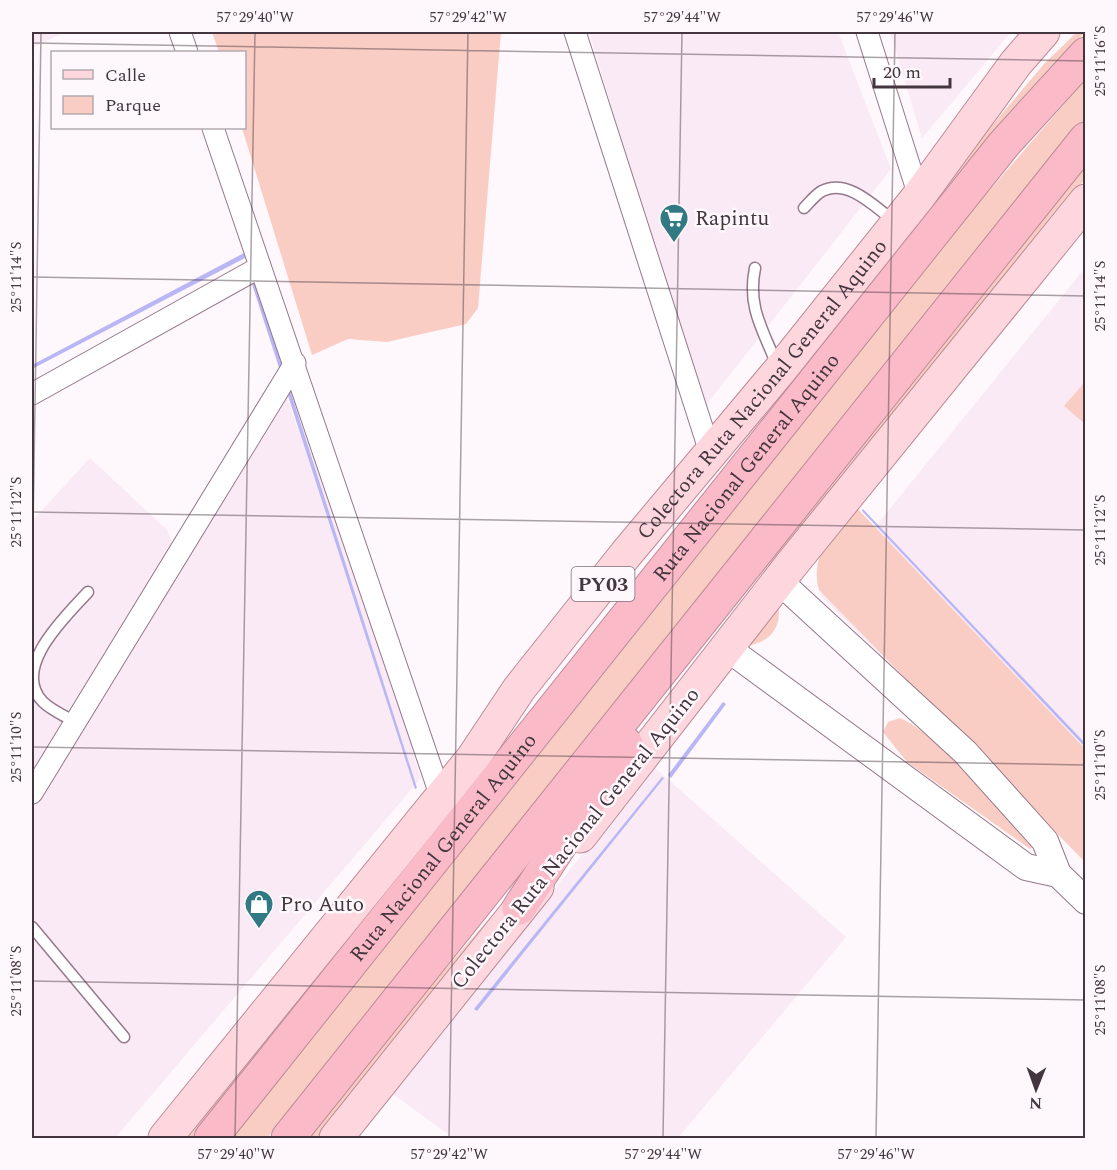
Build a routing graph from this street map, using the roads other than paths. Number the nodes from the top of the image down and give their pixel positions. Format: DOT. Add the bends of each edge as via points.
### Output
graph roads {
  1 [pos="180,32"];
  2 [pos="575,32"];
  3 [pos="867,32"];
  4 [pos="1043,32"];
  5 [pos="1068,32"];
  6 [pos="187,51"];
  7 [pos="1086,54"];
  8 [pos="213,129"];
  9 [pos="970,129"];
  10 [pos="1086,139"];
  11 [pos="919,196"];
  12 [pos="1086,201"];
  13 [pos="804,208"];
  14 [pos="896,223"];
  15 [pos="260,267"];
  16 [pos="755,268"];
  17 [pos="295,363"];
  18 [pos="780,370"];
  19 [pos="32,394"];
  20 [pos="710,452"];
  21 [pos="692,536"];
  22 [pos="734,579"];
  23 [pos="779,581"];
  24 [pos="88,592"];
  25 [pos="727,648"];
  26 [pos="75,722"];
  27 [pos="472,758"];
  28 [pos="32,793"];
  29 [pos="441,797"];
  30 [pos="1058,874"];
  31 [pos="1086,901"];
  32 [pos="519,909"];
  33 [pos="32,927"];
  34 [pos="124,1037"];
  35 [pos="298,1126"];
  36 [pos="165,1138"];
  37 [pos="211,1138"];
  38 [pos="336,1138"];
  1 -- 6 [label="street"];
  2 -- 20 [label="street"];
  3 -- 11 [label="street"];
  4 -- 9 [label="main road, Colectora Ruta Nacional General Aquino / PY03"];
  5 -- 9 [label="main road"];
  7 -- 21 [label="highway, Ruta Nacional General Aquino / PY03" via="1004,144"];
  8 -- 15 [label="street"];
  9 -- 11 [label="main road, Colectora Ruta Nacional General Aquino / PY03"];
  10 -- 22 [label="highway"];
  11 -- 14 [label="main road, Colectora Ruta Nacional General Aquino / PY03"];
  12 -- 23 [label="main road, Colectora Ruta Nacional General Aquino"];
  13 -- 14 [label="lane" via="821,191 847,189"];
  14 -- 18 [label="main road, Colectora Ruta Nacional General Aquino / PY03"];
  15 -- 17 [label="street"];
  15 -- 19 [label="street"];
  16 -- 18 [label="lane" via="752,303"];
  17 -- 26 [label="street"];
  17 -- 29 [label="street"];
  18 -- 20 [label="main road, Colectora Ruta Nacional General Aquino / PY03"];
  20 -- 27 [label="main road, Colectora Ruta Nacional General Aquino / PY03" via="519,689"];
  21 -- 27 [label="main road"];
  21 -- 37 [label="highway, Ruta Nacional General Aquino / PY03"];
  22 -- 32 [label="highway"];
  22 -- 35 [label="highway"];
  23 -- 25 [label="main road, Colectora Ruta Nacional General Aquino"];
  23 -- 30 [label="street" via="965,752 1045,841"];
  24 -- 26 [label="lane" via="50,635 33,672 43,702"];
  25 -- 30 [label="street" via="1026,867"];
  25 -- 32 [label="main road, Colectora Ruta Nacional General Aquino" via="617,791"];
  26 -- 28 [label="street"];
  27 -- 29 [label="main road, Colectora Ruta Nacional General Aquino / PY03"];
  29 -- 36 [label="main road, Colectora Ruta Nacional General Aquino / PY03"];
  30 -- 31 [label="street"];
  32 -- 38 [label="main road, Colectora Ruta Nacional General Aquino"];
  33 -- 34 [label="lane"];
}
